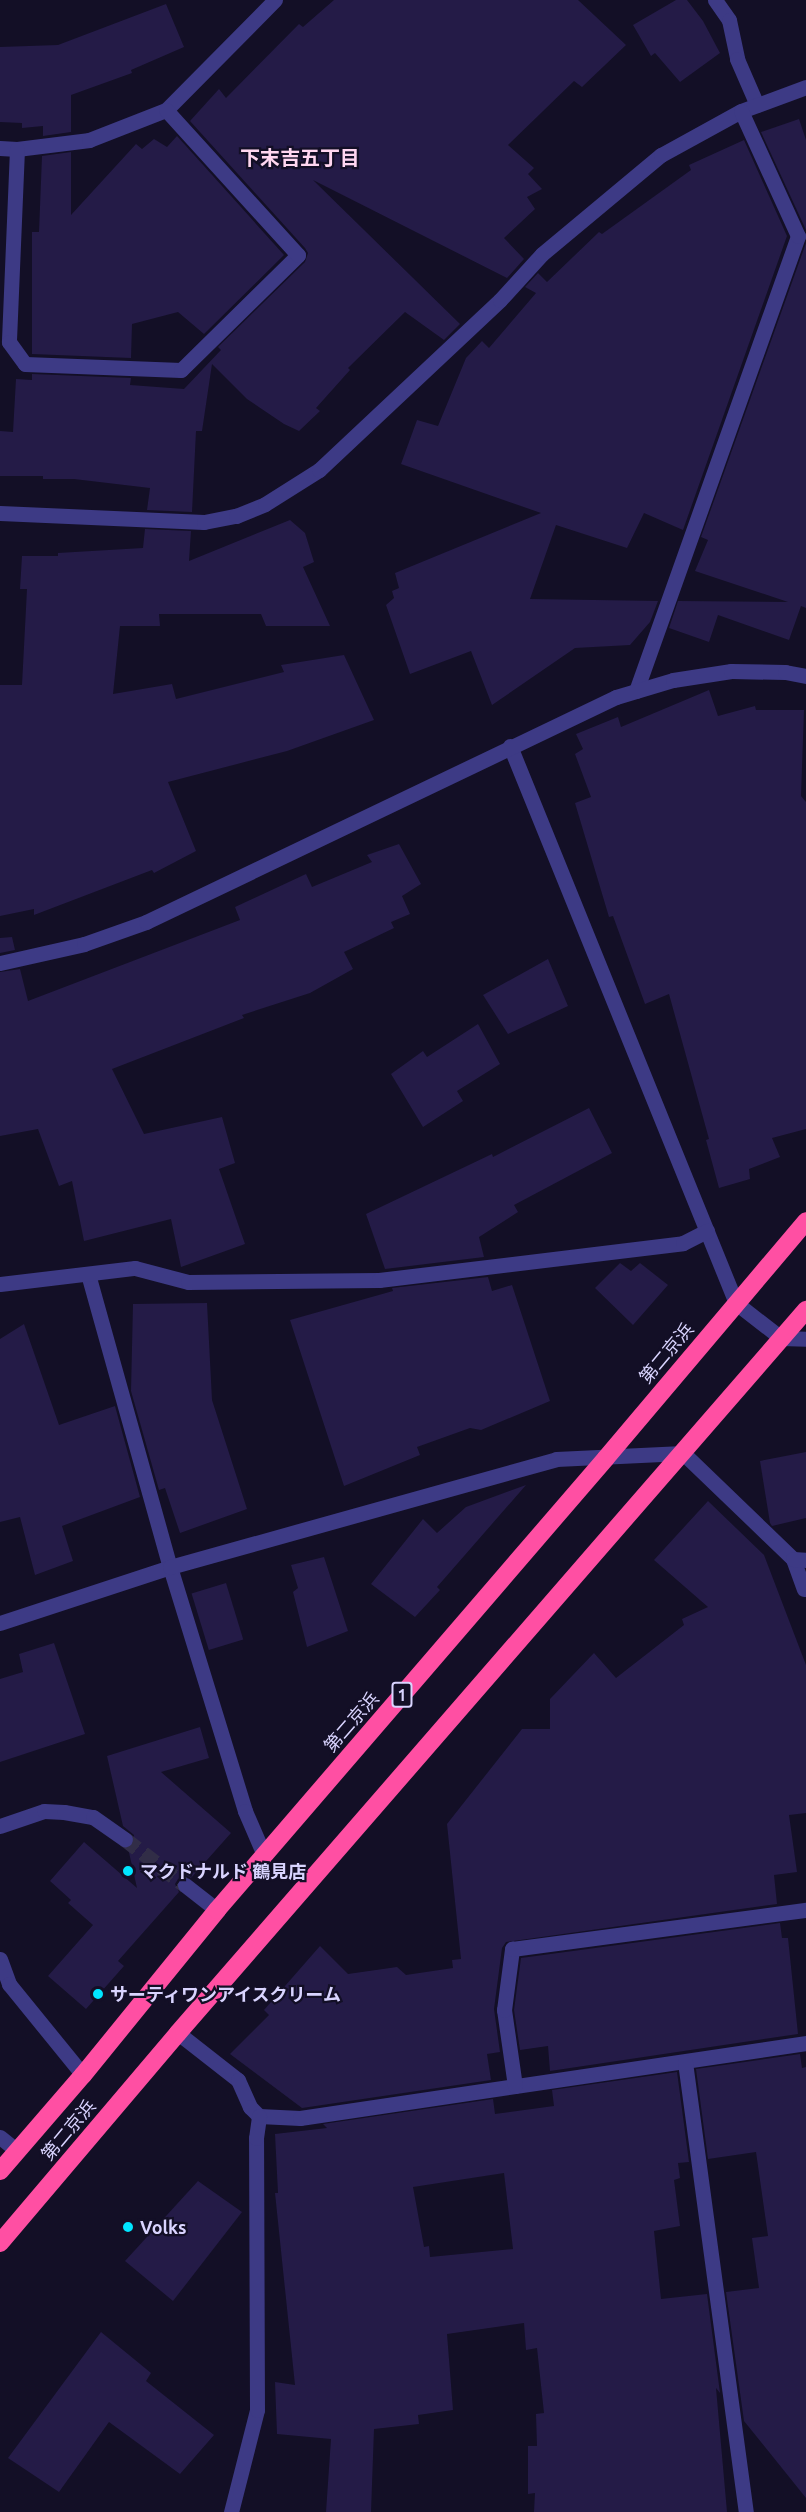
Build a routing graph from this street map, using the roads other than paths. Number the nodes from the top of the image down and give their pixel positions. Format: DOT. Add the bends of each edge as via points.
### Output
graph roads {
  1 [pos="275,0"];
  2 [pos="715,0"];
  3 [pos="806,87"];
  4 [pos="757,105"];
  5 [pos="166,110"];
  6 [pos="741,111"];
  7 [pos="0,148"];
  8 [pos="17,149"];
  9 [pos="0,513"];
  10 [pos="806,676"];
  11 [pos="636,691"];
  12 [pos="510,746"];
  13 [pos="0,963"];
  14 [pos="806,1221"];
  15 [pos="707,1232"];
  16 [pos="88,1274"];
  17 [pos="0,1284"];
  18 [pos="736,1303"];
  19 [pos="806,1310"];
  20 [pos="781,1338"];
  21 [pos="806,1339"];
  22 [pos="683,1453"];
  23 [pos="606,1458"];
  24 [pos="799,1560"];
  25 [pos="170,1567"];
  26 [pos="804,1589"];
  27 [pos="0,1623"];
  28 [pos="0,1826"];
  29 [pos="125,1839"];
  30 [pos="264,1855"];
  31 [pos="185,1885"];
  32 [pos="217,1910"];
  33 [pos="806,1910"];
  34 [pos="0,1959"];
  35 [pos="178,2033"];
  36 [pos="806,2043"];
  37 [pos="685,2062"];
  38 [pos="83,2075"];
  39 [pos="515,2086"];
  40 [pos="259,2116"];
  41 [pos="0,2137"];
  42 [pos="17,2151"];
  43 [pos="0,2171"];
  44 [pos="0,2243"];
  45 [pos="231,2512"];
  46 [pos="746,2512"];
  1 -- 5 [label="street"];
  2 -- 4 [label="street" via="729,20 737,59"];
  3 -- 4 [label="street"];
  4 -- 6 [label="street"];
  5 -- 8 [label="street" via="89,140"];
  5 -- 8 [label="street" via="298,255 181,370 24,364 9,342"];
  6 -- 9 [label="street" via="661,154 542,254 500,300 319,470 265,504 236,516 204,522"];
  6 -- 11 [label="street" via="798,236"];
  7 -- 8 [label="street"];
  10 -- 11 [label="street" via="731,671 673,680"];
  11 -- 12 [label="street"];
  12 -- 13 [label="street" via="146,922 84,944"];
  12 -- 15 [label="street"];
  14 -- 18 [label="highway, 第二京浜 / 1"];
  15 -- 16 [label="street" via="683,1244 379,1280 188,1282 135,1268"];
  15 -- 18 [label="street"];
  16 -- 17 [label="street"];
  16 -- 25 [label="street"];
  18 -- 20 [label="street"];
  18 -- 23 [label="highway, 第二京浜 / 1"];
  19 -- 20 [label="highway, 第二京浜"];
  20 -- 21 [label="street"];
  20 -- 22 [label="highway, 第二京浜"];
  22 -- 23 [label="street"];
  22 -- 24 [label="street"];
  22 -- 35 [label="highway, 第二京浜"];
  23 -- 25 [label="street" via="556,1459"];
  23 -- 30 [label="highway, 第二京浜 / 1"];
  24 -- 26 [label="street"];
  25 -- 27 [label="street"];
  25 -- 30 [label="street" via="245,1810"];
  28 -- 29 [label="street" via="44,1810 64,1812 93,1817"];
  30 -- 32 [label="highway, 第二京浜 / 1"];
  31 -- 32 [label="street"];
  32 -- 38 [label="highway, 第二京浜 / 1"];
  33 -- 39 [label="street" via="512,1949 504,2010"];
  34 -- 38 [label="street" via="9,1984"];
  35 -- 40 [label="street" via="238,2080 249,2107"];
  35 -- 44 [label="highway, 第二京浜"];
  36 -- 37 [label="street"];
  37 -- 39 [label="street"];
  37 -- 46 [label="street"];
  38 -- 42 [label="highway, 第二京浜 / 1"];
  39 -- 40 [label="street" via="300,2118"];
  40 -- 45 [label="street" via="257,2410"];
  41 -- 42 [label="street"];
  42 -- 43 [label="highway, 第二京浜 / 1"];
}
